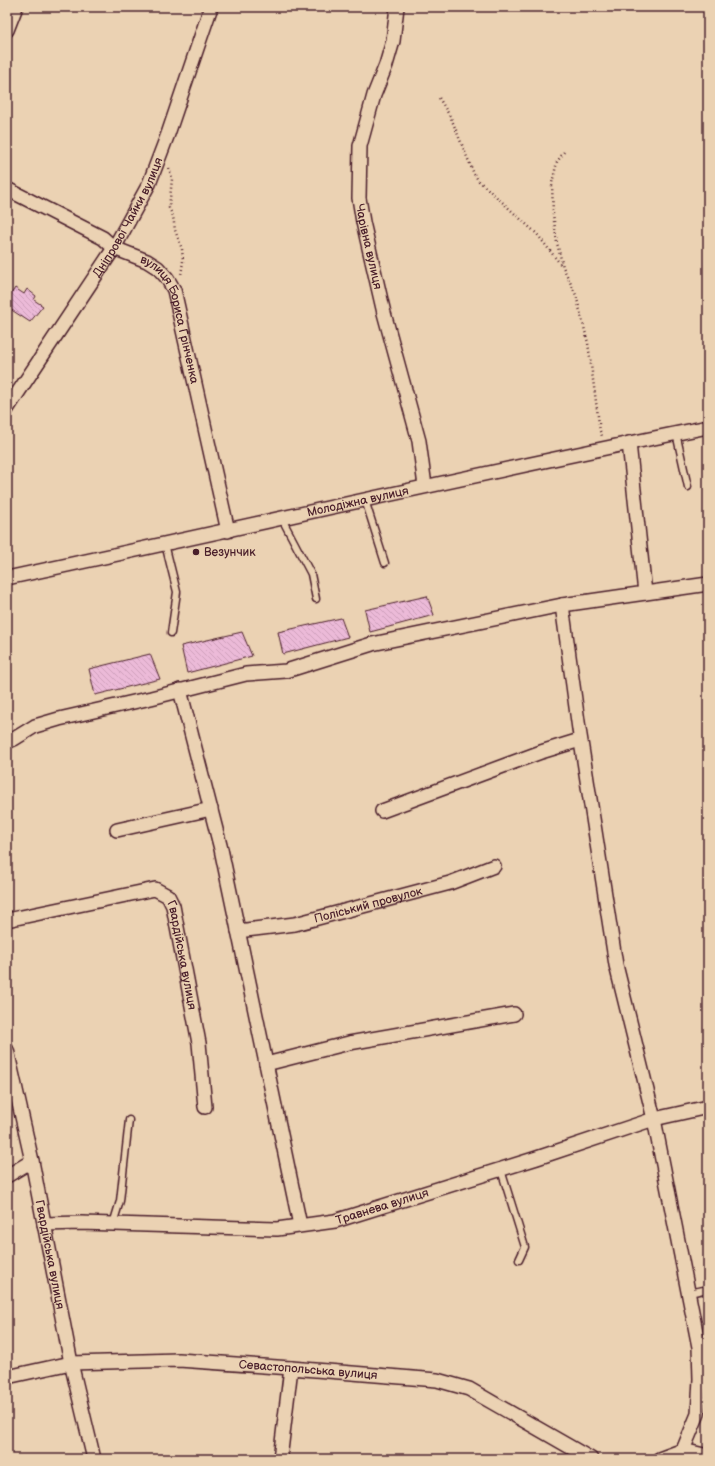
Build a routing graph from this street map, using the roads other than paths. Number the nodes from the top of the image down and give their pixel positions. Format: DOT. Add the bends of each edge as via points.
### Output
graph roads {
  1 [pos="16,7"];
  2 [pos="211,7"];
  3 [pos="397,7"];
  4 [pos="7,30"];
  5 [pos="7,189"];
  6 [pos="114,248"];
  7 [pos="7,409"];
  8 [pos="708,427"];
  9 [pos="676,433"];
  10 [pos="629,443"];
  11 [pos="425,486"];
  12 [pos="688,487"];
  13 [pos="365,500"];
  14 [pos="282,519"];
  15 [pos="228,531"];
  16 [pos="165,544"];
  17 [pos="385,563"];
  18 [pos="7,578"];
  19 [pos="708,584"];
  20 [pos="645,593"];
  21 [pos="316,599"];
  22 [pos="562,605"];
  23 [pos="171,633"];
  24 [pos="180,690"];
  25 [pos="580,740"];
  26 [pos="7,742"];
  27 [pos="211,810"];
  28 [pos="382,812"];
  29 [pos="117,830"];
  30 [pos="494,866"];
  31 [pos="7,920"];
  32 [pos="238,931"];
  33 [pos="514,1014"];
  34 [pos="7,1050"];
  35 [pos="266,1064"];
  36 [pos="205,1107"];
  37 [pos="708,1107"];
  38 [pos="129,1120"];
  39 [pos="654,1120"];
  40 [pos="32,1161"];
  41 [pos="501,1170"];
  42 [pos="7,1176"];
  43 [pos="44,1224"];
  44 [pos="113,1224"];
  45 [pos="300,1226"];
  46 [pos="519,1260"];
  47 [pos="708,1289"];
  48 [pos="689,1293"];
  49 [pos="71,1363"];
  50 [pos="290,1368"];
  51 [pos="7,1377"];
  52 [pos="683,1450"];
  53 [pos="708,1456"];
  54 [pos="94,1459"];
  55 [pos="280,1459"];
  56 [pos="591,1459"];
  57 [pos="659,1459"];
  1 -- 4 [label="street"];
  2 -- 6 [label="street, Дніпрової Чайки вулиця" via="149,184"];
  3 -- 11 [label="street, Чарівна вулиця" via="393,41 360,146 359,198 384,313 419,441"];
  5 -- 6 [label="street, вулиця Бориса Грінченка" via="103,238"];
  6 -- 7 [label="street, Дніпрової Чайки вулиця"];
  6 -- 15 [label="street, вулиця Бориса Грінченка" via="158,268 174,290"];
  8 -- 9 [label="street, Молодіжна вулиця"];
  9 -- 10 [label="street, Молодіжна вулиця"];
  9 -- 12 [label="lane"];
  10 -- 11 [label="street, Молодіжна вулиця"];
  10 -- 20 [label="street"];
  11 -- 13 [label="street, Молодіжна вулиця"];
  13 -- 14 [label="street, Молодіжна вулиця"];
  13 -- 17 [label="lane"];
  14 -- 15 [label="street, Молодіжна вулиця"];
  14 -- 21 [label="lane" via="312,574"];
  15 -- 16 [label="street, Молодіжна вулиця"];
  16 -- 18 [label="street, Молодіжна вулиця"];
  16 -- 23 [label="lane" via="177,592"];
  19 -- 20 [label="street"];
  20 -- 22 [label="street"];
  22 -- 24 [label="street" via="372,644 286,671 246,674"];
  22 -- 25 [label="street"];
  24 -- 26 [label="street" via="35,726"];
  24 -- 27 [label="street"];
  25 -- 28 [label="street" via="541,752"];
  25 -- 39 [label="street" via="616,965"];
  27 -- 29 [label="street"];
  27 -- 32 [label="street"];
  30 -- 32 [label="street, Поліський провулок" via="450,883 295,924"];
  31 -- 36 [label="street, Гвардійська вулиця" via="155,889 168,896 198,1043"];
  32 -- 35 [label="street"];
  33 -- 35 [label="street" via="349,1043"];
  34 -- 40 [label="street, Гвардійська вулиця"];
  35 -- 45 [label="street"];
  37 -- 39 [label="street, Травнева вулиця"];
  38 -- 44 [label="lane" via="120,1201"];
  39 -- 41 [label="street, Травнева вулиця"];
  39 -- 48 [label="street"];
  40 -- 42 [label="street"];
  40 -- 43 [label="street, Гвардійська вулиця"];
  41 -- 45 [label="street, Травнева вулиця" via="336,1220"];
  41 -- 46 [label="lane" via="525,1247"];
  43 -- 44 [label="street, Травнева вулиця"];
  43 -- 49 [label="street, Гвардійська вулиця"];
  44 -- 45 [label="street, Травнева вулиця" via="277,1229"];
  47 -- 48 [label="lane"];
  48 -- 52 [label="street" via="700,1347 700,1379 698,1414"];
  49 -- 50 [label="street, Севастопольська вулиця" via="178,1360"];
  49 -- 51 [label="street, Севастопольська вулиця"];
  49 -- 54 [label="street, Гвардійська вулиця"];
  50 -- 55 [label="street"];
  50 -- 56 [label="street, Севастопольська вулиця" via="436,1380 468,1389"];
  52 -- 53 [label="street"];
  52 -- 57 [label="street"];
}
